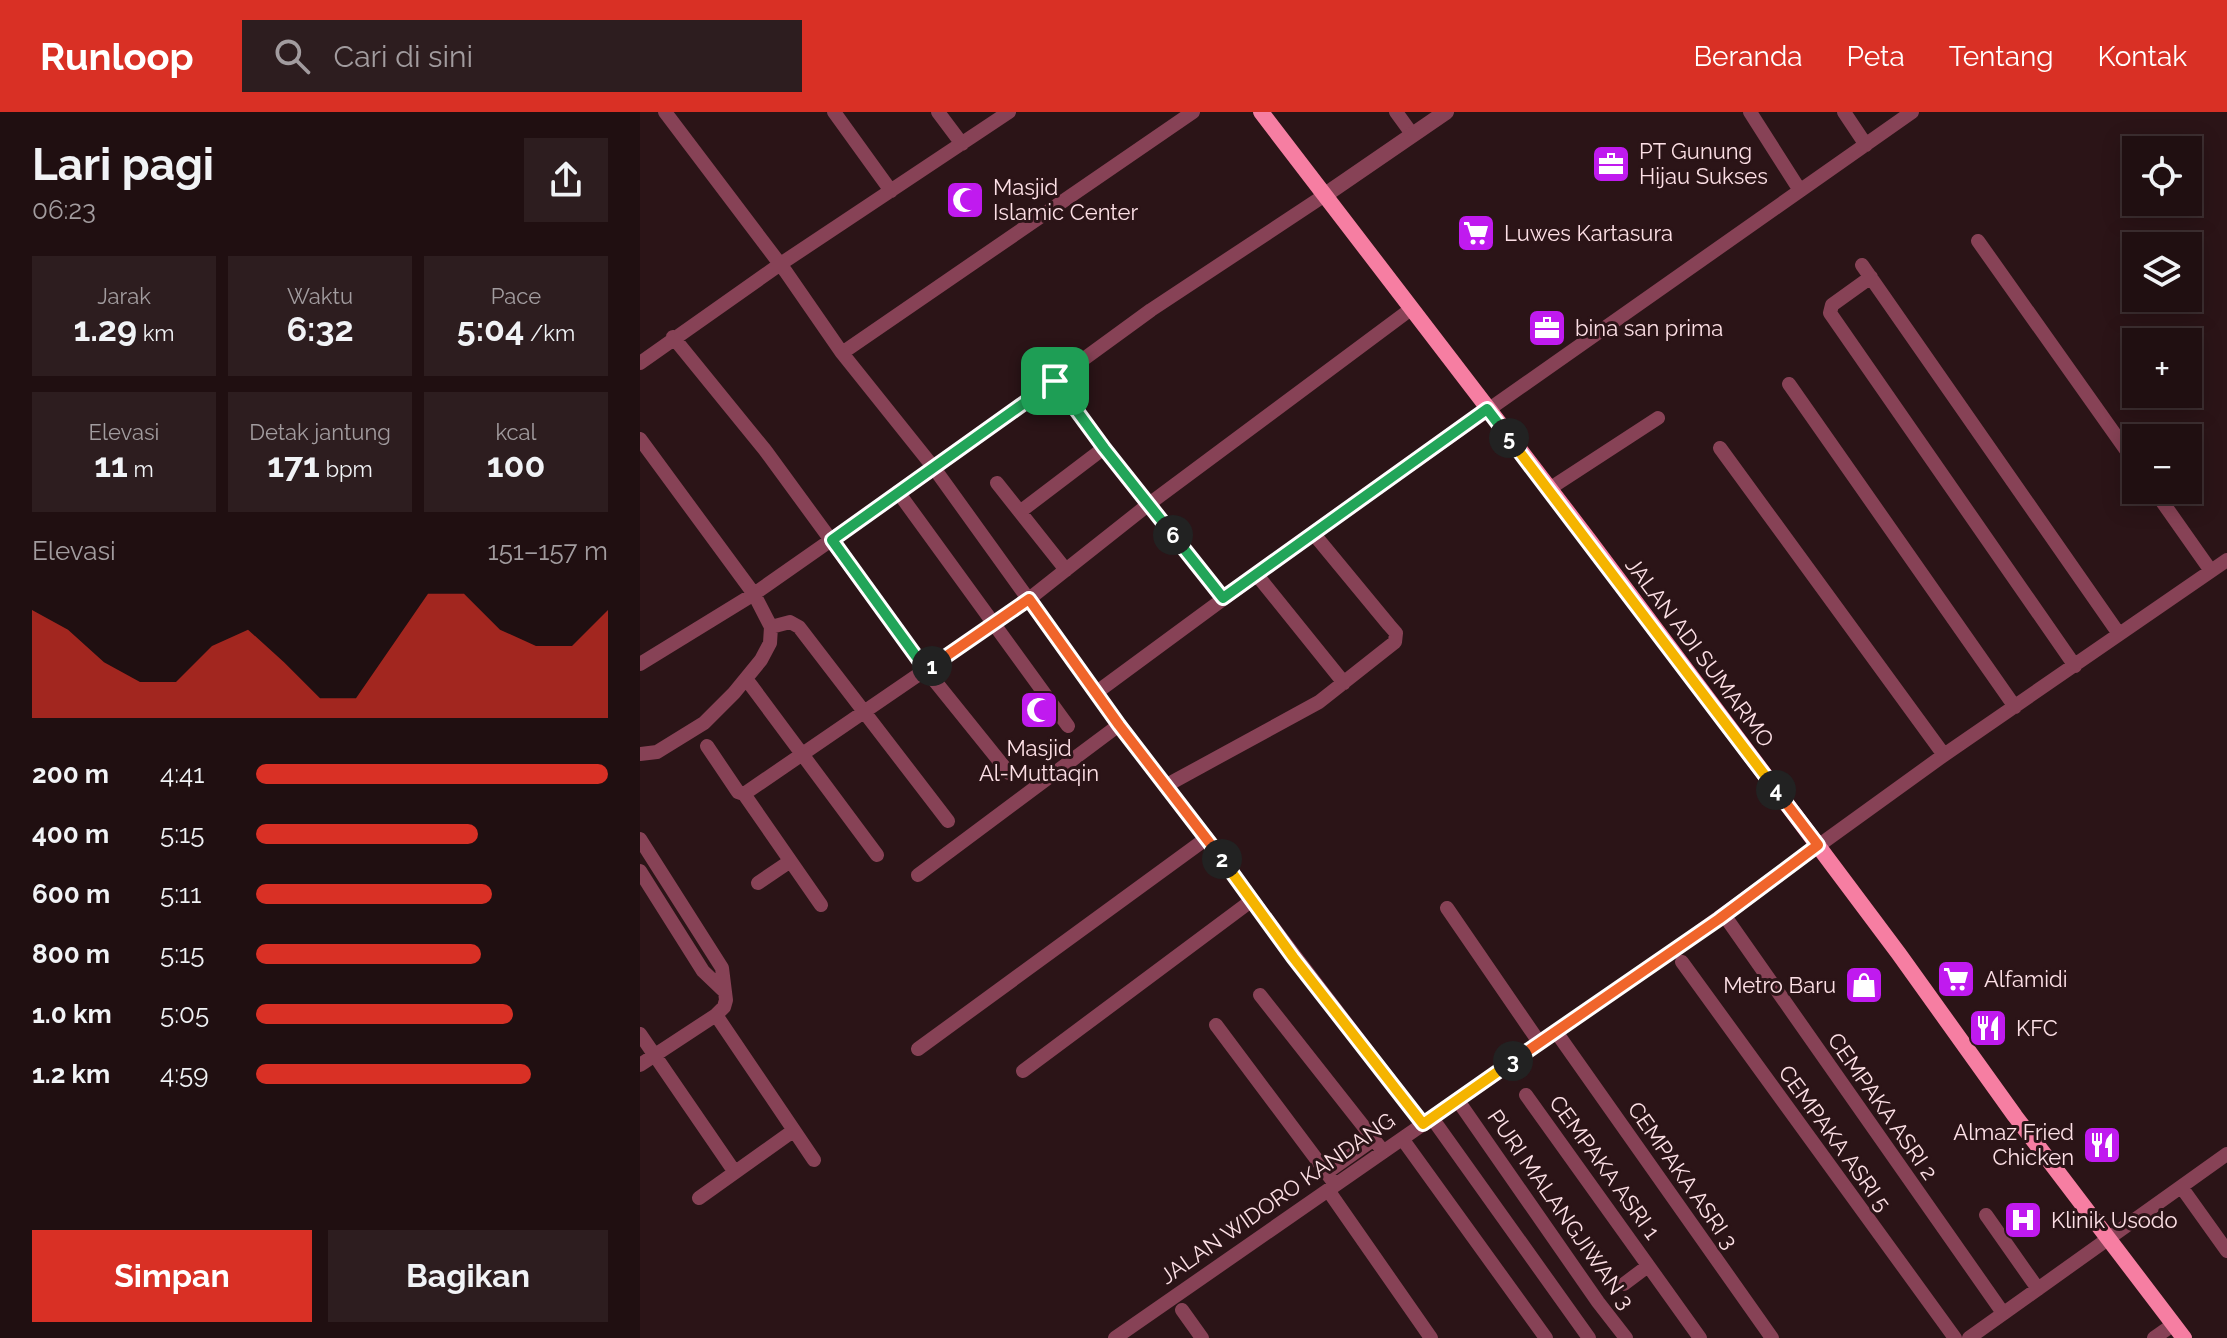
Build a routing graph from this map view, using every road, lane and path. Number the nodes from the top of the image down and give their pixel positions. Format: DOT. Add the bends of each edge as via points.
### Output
graph roads {
  1 [pos="665,112"];
  2 [pos="834,112"];
  3 [pos="938,112"];
  4 [pos="1193,112"];
  5 [pos="1261,112"];
  6 [pos="1396,112"];
  7 [pos="1446,112"];
  8 [pos="1750,112"];
  9 [pos="1844,112"];
  10 [pos="1912,112"];
  11 [pos="1000,115"];
  12 [pos="1412,134"];
  13 [pos="962,144"];
  14 [pos="1866,145"];
  15 [pos="1799,189"];
  16 [pos="891,191"];
  17 [pos="1325,195"];
  18 [pos="1978,241"];
  19 [pos="779,265"];
  20 [pos="1411,309"];
  21 [pos="673,337"];
  22 [pos="842,353"];
  23 [pos="640,363"];
  24 [pos="1055,381"];
  25 [pos="1789,384"];
  26 [pos="1487,409"];
  27 [pos="1658,418"];
  28 [pos="640,439"];
  29 [pos="2122,444"];
  30 [pos="1104,448"];
  31 [pos="1720,448"];
  32 [pos="934,468"];
  33 [pos="997,483"];
  34 [pos="1549,489"];
  35 [pos="898,492"];
  36 [pos="1149,504"];
  37 [pos="2164,504"];
  38 [pos="1021,511"];
  39 [pos="1313,533"];
  40 [pos="832,540"];
  41 [pos="2227,560"];
  42 [pos="1066,570"];
  43 [pos="2211,571"];
  44 [pos="1257,575"];
  45 [pos="754,594"];
  46 [pos="1223,598"];
  47 [pos="1029,599"];
  48 [pos="995,623"];
  49 [pos="771,627"];
  50 [pos="2119,634"];
  51 [pos="640,664"];
  52 [pos="2075,666"];
  53 [pos="926,670"];
  54 [pos="1344,683"];
  55 [pos="750,684"];
  56 [pos="1097,692"];
  57 [pos="2015,707"];
  58 [pos="863,713"];
  59 [pos="1119,725"];
  60 [pos="1068,726"];
  61 [pos="707,746"];
  62 [pos="801,753"];
  63 [pos="640,754"];
  64 [pos="1944,755"];
  65 [pos="1009,773"];
  66 [pos="1167,785"];
  67 [pos="744,794"];
  68 [pos="948,821"];
  69 [pos="1207,838"];
  70 [pos="640,839"];
  71 [pos="1818,845"];
  72 [pos="877,855"];
  73 [pos="789,862"];
  74 [pos="640,871"];
  75 [pos="918,875"];
  76 [pos="758,883"];
  77 [pos="677,896"];
  78 [pos="1251,901"];
  79 [pos="662,905"];
  80 [pos="821,905"];
  81 [pos="1447,908"];
  82 [pos="1729,922"];
  83 [pos="1682,962"];
  84 [pos="725,992"];
  85 [pos="1260,995"];
  86 [pos="716,1015"];
  87 [pos="1216,1025"];
  88 [pos="640,1034"];
  89 [pos="1559,1036"];
  90 [pos="1539,1042"];
  91 [pos="918,1049"];
  92 [pos="654,1055"];
  93 [pos="640,1065"];
  94 [pos="1023,1071"];
  95 [pos="1526,1095"];
  96 [pos="1461,1105"];
  97 [pos="1428,1121"];
  98 [pos="793,1131"];
  99 [pos="1406,1144"];
  100 [pos="1378,1145"];
  101 [pos="2227,1154"];
  102 [pos="814,1160"];
  103 [pos="734,1171"];
  104 [pos="1330,1183"];
  105 [pos="2182,1188"];
  106 [pos="699,1198"];
  107 [pos="1986,1215"];
  108 [pos="2110,1238"];
  109 [pos="2227,1251"];
  110 [pos="1648,1266"];
  111 [pos="1624,1284"];
  112 [pos="2038,1289"];
  113 [pos="1182,1310"];
  114 [pos="2003,1313"];
  115 [pos="2179,1331"];
  116 [pos="1115,1338"];
  117 [pos="1202,1338"];
  118 [pos="1431,1338"];
  119 [pos="1546,1338"];
  120 [pos="1589,1338"];
  121 [pos="1626,1338"];
  122 [pos="1700,1338"];
  123 [pos="1772,1338"];
  124 [pos="1955,1338"];
  125 [pos="1969,1338"];
  126 [pos="2154,1338"];
  1 -- 19 [label="street"];
  2 -- 16 [label="street"];
  3 -- 13 [label="street"];
  4 -- 22 [label="street"];
  5 -- 17 [label="main road, JALAN ADI SUMARMO"];
  6 -- 12 [label="street"];
  7 -- 12 [label="street"];
  8 -- 15 [label="street"];
  9 -- 14 [label="street"];
  10 -- 14 [label="street"];
  11 -- 13 [label="street"];
  12 -- 17 [label="street"];
  13 -- 16 [label="street"];
  14 -- 15 [label="street"];
  15 -- 26 [label="street"];
  16 -- 19 [label="street"];
  17 -- 20 [label="main road, JALAN ADI SUMARMO"];
  17 -- 24 [label="street" via="1151,310"];
  18 -- 29 [label="street"];
  19 -- 21 [label="street"];
  19 -- 22 [label="street"];
  20 -- 26 [label="main road, JALAN ADI SUMARMO"];
  20 -- 36 [label="street"];
  21 -- 23 [label="street"];
  21 -- 40 [label="street"];
  22 -- 32 [label="street"];
  24 -- 30 [label="street"];
  24 -- 32 [label="street"];
  25 -- 57 [label="street"];
  26 -- 34 [label="main road, JALAN ADI SUMARMO"];
  26 -- 39 [label="street"];
  27 -- 34 [label="street"];
  28 -- 45 [label="street"];
  30 -- 36 [label="street"];
  30 -- 38 [label="street"];
  31 -- 64 [label="street"];
  32 -- 35 [label="street"];
  32 -- 47 [label="street"];
  33 -- 38 [label="street"];
  34 -- 71 [label="main road, JALAN ADI SUMARMO"];
  35 -- 40 [label="street"];
  35 -- 48 [label="street"];
  36 -- 42 [label="street"];
  36 -- 46 [label="street"];
  37 -- 43 [label="street"];
  38 -- 42 [label="street"];
  39 -- 44 [label="street"];
  39 -- 54 [label="street" via="1396,633 1395,642"];
  40 -- 45 [label="street"];
  40 -- 53 [label="street"];
  41 -- 43 [label="street, JALAN WIDORO KANDANG"];
  42 -- 47 [label="street"];
  43 -- 50 [label="street, JALAN WIDORO KANDANG"];
  44 -- 46 [label="street"];
  44 -- 54 [label="street"];
  45 -- 49 [label="street"];
  45 -- 51 [label="street"];
  46 -- 56 [label="street"];
  47 -- 48 [label="street"];
  47 -- 56 [label="street"];
  48 -- 53 [label="street"];
  48 -- 60 [label="street"];
  49 -- 58 [label="street" via="790,622 799,627"];
  49 -- 63 [label="street" via="761,660 704,723 657,752"];
  50 -- 52 [label="street, JALAN WIDORO KANDANG"];
  50 -- 52 [label="street" via="1866,271 1830,313"];
  52 -- 57 [label="street, JALAN WIDORO KANDANG"];
  53 -- 58 [label="street"];
  53 -- 65 [label="street"];
  54 -- 66 [label="street"];
  55 -- 62 [label="street"];
  56 -- 59 [label="street"];
  57 -- 64 [label="street, JALAN WIDORO KANDANG"];
  58 -- 62 [label="street"];
  58 -- 68 [label="street"];
  59 -- 66 [label="street"];
  59 -- 75 [label="street"];
  61 -- 67 [label="street"];
  62 -- 67 [label="street"];
  62 -- 72 [label="street"];
  64 -- 71 [label="street, JALAN WIDORO KANDANG"];
  66 -- 69 [label="street"];
  67 -- 73 [label="street"];
  69 -- 78 [label="street"];
  69 -- 91 [label="street"];
  70 -- 77 [label="street"];
  71 -- 90 [label="street, JALAN WIDORO KANDANG"];
  71 -- 108 [label="main road, JALAN ADI SUMARMO"];
  73 -- 76 [label="street"];
  73 -- 80 [label="street"];
  74 -- 79 [label="street"];
  77 -- 79 [label="street"];
  77 -- 84 [label="street" via="722,968"];
  78 -- 94 [label="street"];
  78 -- 97 [label="street"];
  79 -- 84 [label="street" via="703,971"];
  81 -- 90 [label="street"];
  82 -- 114 [label="street, CEMPAKA ASRI 2"];
  83 -- 124 [label="street, CEMPAKA ASRI 5"];
  84 -- 86 [label="street" via="724,1007"];
  85 -- 100 [label="street"];
  86 -- 92 [label="street"];
  86 -- 98 [label="street"];
  87 -- 104 [label="street"];
  88 -- 92 [label="street"];
  89 -- 123 [label="street, CEMPAKA ASRI 3"];
  90 -- 97 [label="street, JALAN WIDORO KANDANG"];
  92 -- 93 [label="street"];
  92 -- 103 [label="street"];
  95 -- 110 [label="street, CEMPAKA ASRI 1"];
  96 -- 121 [label="street, PURI MALANGJIWAN 3"];
  97 -- 100 [label="street, JALAN WIDORO KANDANG"];
  97 -- 120 [label="street"];
  98 -- 102 [label="street"];
  98 -- 103 [label="street"];
  99 -- 119 [label="street"];
  100 -- 104 [label="street, JALAN WIDORO KANDANG"];
  101 -- 105 [label="street"];
  103 -- 106 [label="street"];
  104 -- 116 [label="street, JALAN WIDORO KANDANG"];
  104 -- 118 [label="street"];
  105 -- 108 [label="street"];
  105 -- 109 [label="street"];
  107 -- 112 [label="street"];
  108 -- 112 [label="street"];
  108 -- 115 [label="main road, JALAN ADI SUMARMO"];
  110 -- 111 [label="street, CEMPAKA ASRI 1"];
  110 -- 122 [label="street, CEMPAKA ASRI 1"];
  112 -- 114 [label="street"];
  113 -- 117 [label="street"];
  114 -- 125 [label="street"];
  115 -- 126 [label="street"];
}
